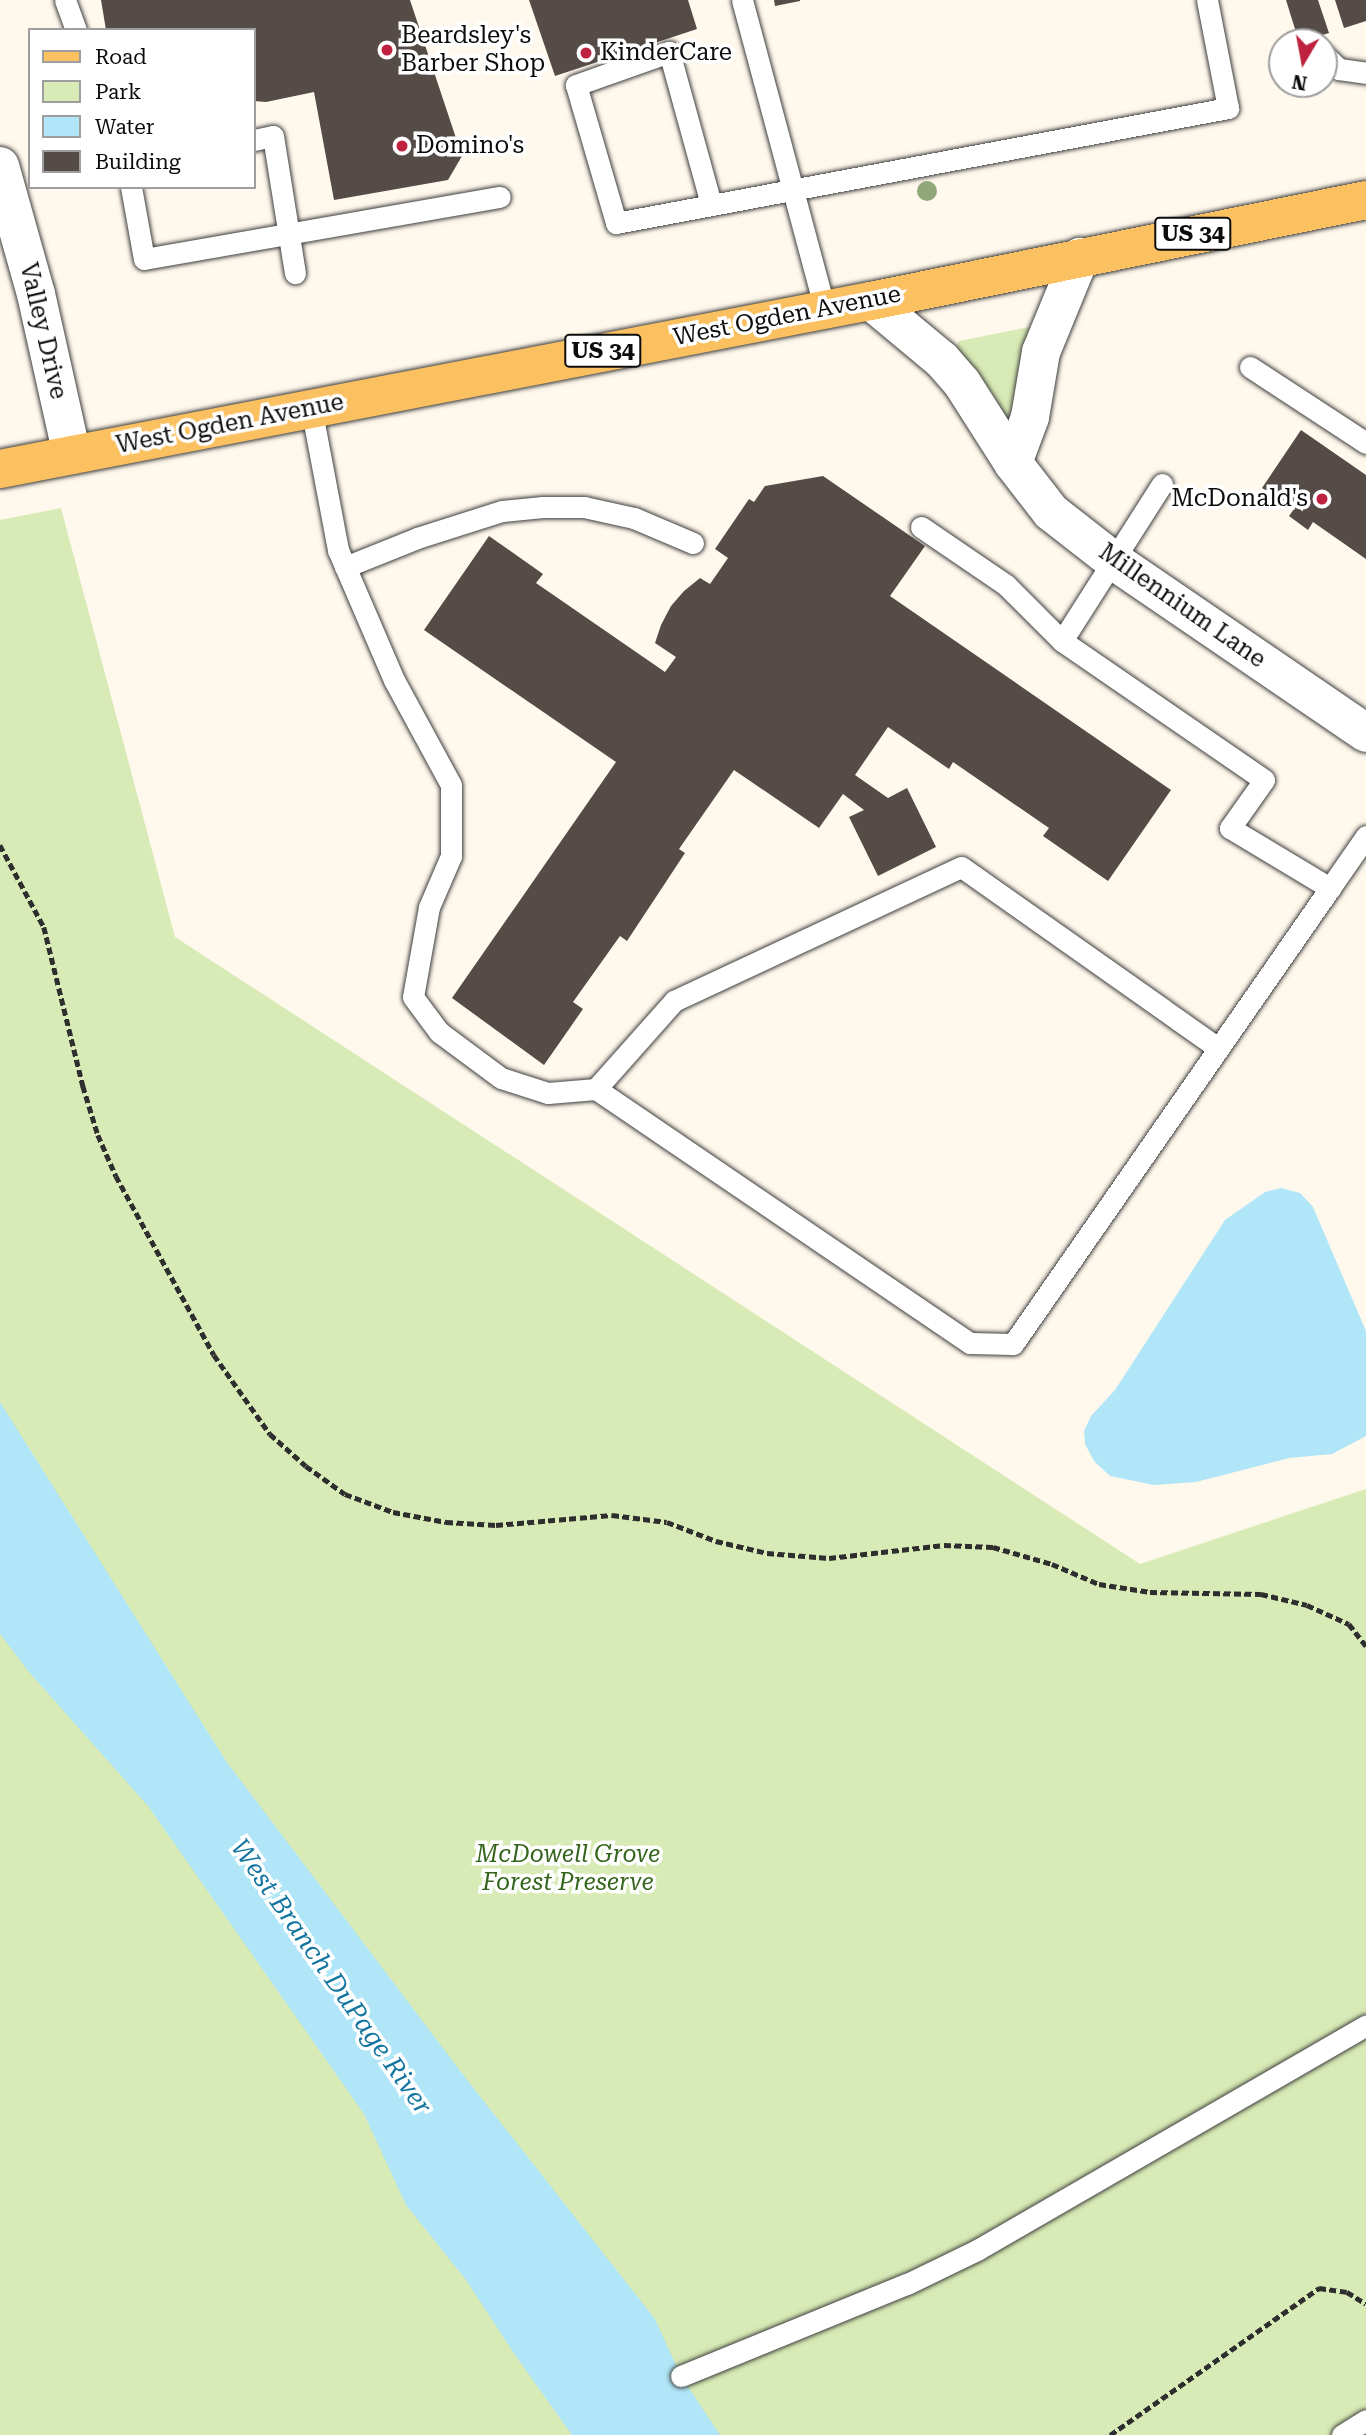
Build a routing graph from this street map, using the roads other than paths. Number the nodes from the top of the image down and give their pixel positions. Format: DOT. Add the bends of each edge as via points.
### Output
graph roads {
  1 [pos="65,0"];
  2 [pos="742,0"];
  3 [pos="1207,0"];
  4 [pos="75,28"];
  5 [pos="1338,68"];
  6 [pos="1366,74"];
  7 [pos="256,140"];
  8 [pos="9,179"];
  9 [pos="792,188"];
  10 [pos="131,189"];
  11 [pos="500,197"];
  12 [pos="1366,200"];
  13 [pos="711,204"];
  14 [pos="290,233"];
  15 [pos="1080,257"];
  16 [pos="295,274"];
  17 [pos="871,301"];
  18 [pos="825,310"];
  19 [pos="1250,367"];
  20 [pos="311,407"];
  21 [pos="1366,443"];
  22 [pos="72,455"];
  23 [pos="1013,463"];
  24 [pos="0,469"];
  25 [pos="1163,484"];
  26 [pos="921,527"];
  27 [pos="693,543"];
  28 [pos="1114,561"];
  29 [pos="345,567"];
  30 [pos="1062,641"];
  31 [pos="1366,733"];
  32 [pos="1366,836"];
  33 [pos="1330,888"];
  34 [pos="1218,1048"];
  35 [pos="596,1089"];
  36 [pos="1366,2025"];
  37 [pos="681,2376"];
  38 [pos="1366,2420"];
  39 [pos="1342,2435"];
  1 -- 4 [label="lane"];
  2 -- 9 [label="lane"];
  3 -- 9 [label="lane" via="1228,108"];
  5 -- 6 [label="lane"];
  7 -- 14 [label="lane" via="273,136"];
  8 -- 22 [label="street, Valley Drive"];
  9 -- 13 [label="lane"];
  9 -- 18 [label="lane"];
  10 -- 14 [label="lane" via="144,259"];
  11 -- 14 [label="lane"];
  12 -- 15 [label="main road, West Ogden Avenue / US 34"];
  13 -- 13 [label="lane" via="616,223 576,85 669,52"];
  14 -- 16 [label="lane"];
  15 -- 17 [label="main road, West Ogden Avenue / US 34"];
  15 -- 23 [label="street" via="1041,352 1030,417"];
  17 -- 18 [label="main road, West Ogden Avenue / US 34"];
  17 -- 23 [label="street, Millennium Lane" via="942,360"];
  18 -- 20 [label="main road, West Ogden Avenue / US 34"];
  19 -- 21 [label="lane"];
  20 -- 22 [label="main road, West Ogden Avenue / US 34"];
  20 -- 29 [label="lane"];
  22 -- 24 [label="main road, West Ogden Avenue / US 34"];
  23 -- 28 [label="street, Millennium Lane" via="1051,512"];
  25 -- 28 [label="lane"];
  26 -- 30 [label="lane" via="1006,585"];
  27 -- 29 [label="lane" via="634,518 584,507 543,507 502,511"];
  28 -- 30 [label="lane"];
  28 -- 31 [label="street, Millennium Lane"];
  29 -- 35 [label="lane" via="394,680 451,785 451,856 429,907 413,997 439,1032 501,1078 548,1093"];
  30 -- 33 [label="lane" via="1264,780 1230,828"];
  32 -- 33 [label="lane"];
  33 -- 34 [label="lane"];
  34 -- 35 [label="lane" via="961,867 674,1001"];
  34 -- 35 [label="lane" via="1013,1344 970,1343"];
  36 -- 37 [label="lane" via="978,2250 907,2284"];
  38 -- 39 [label="lane"];
}
